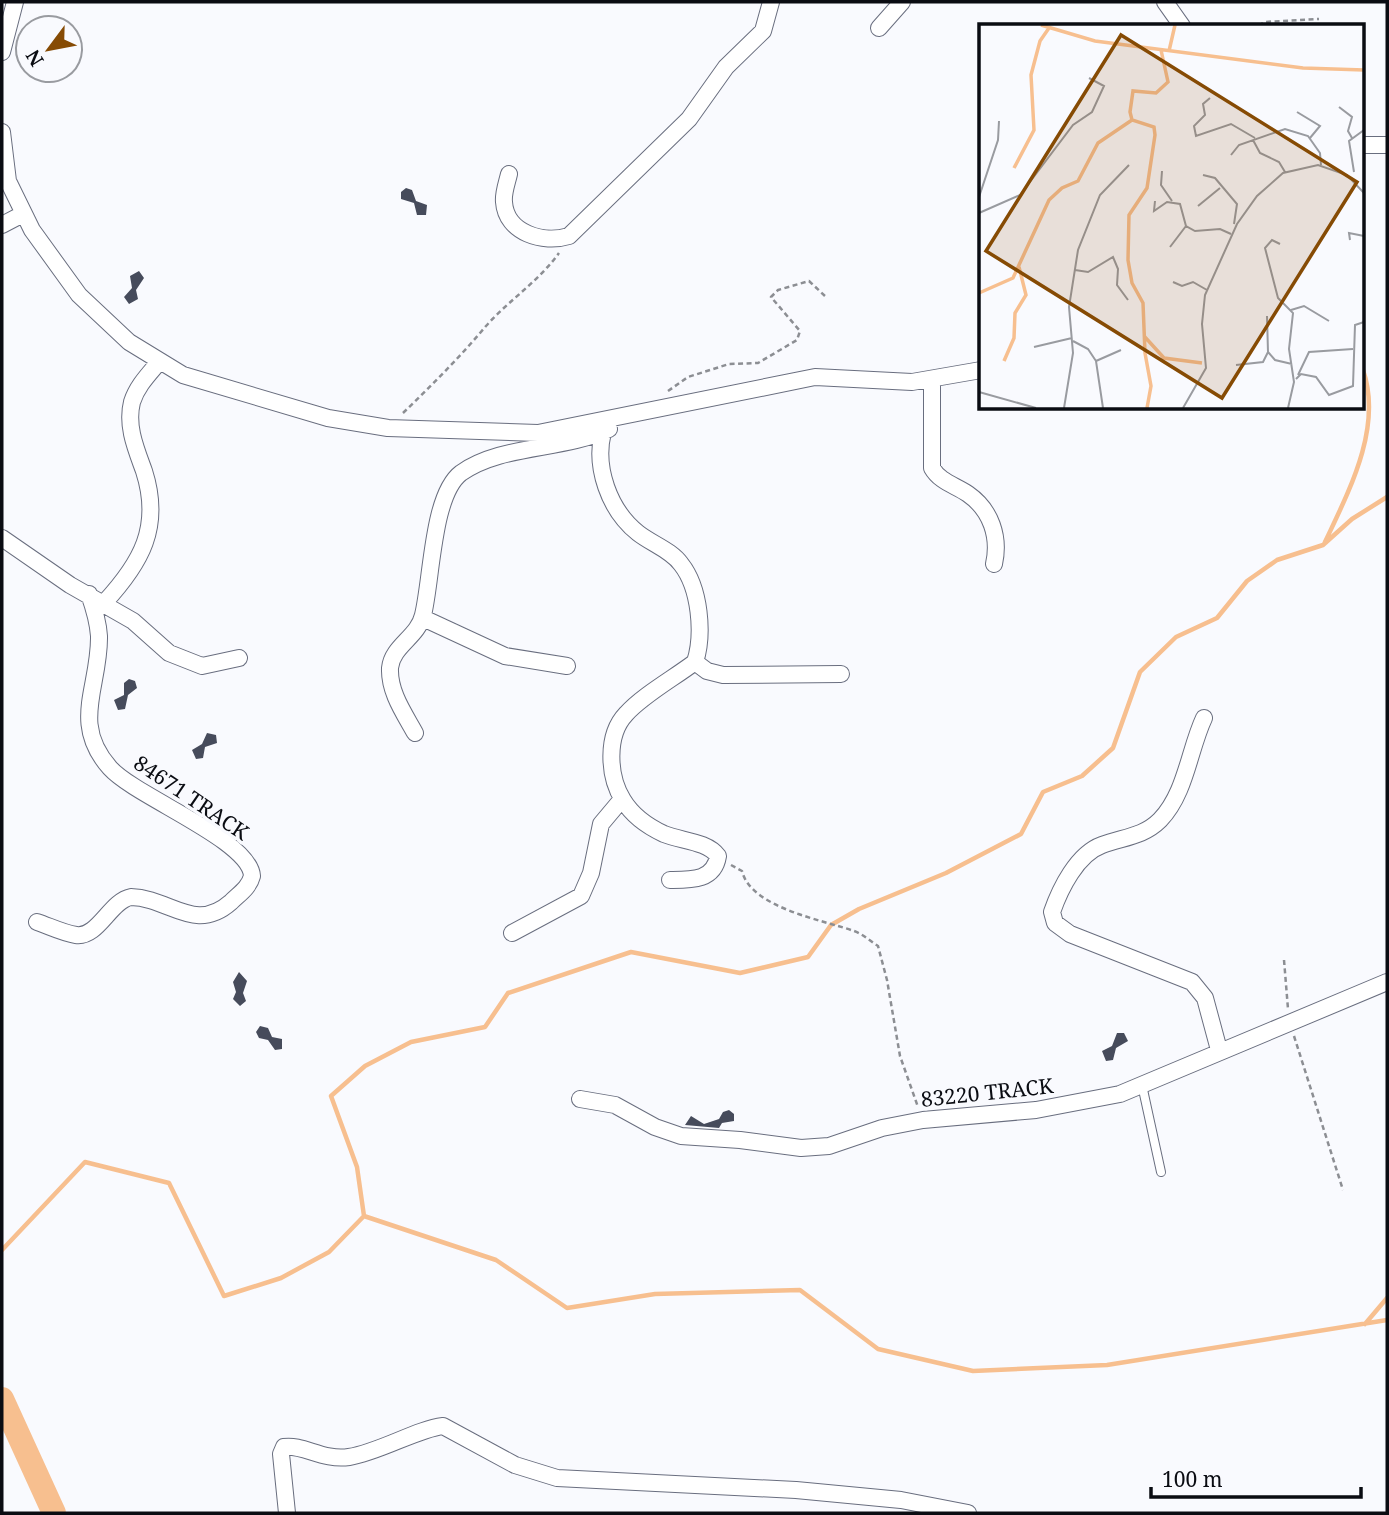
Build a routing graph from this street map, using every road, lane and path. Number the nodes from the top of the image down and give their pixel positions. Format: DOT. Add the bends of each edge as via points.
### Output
graph roads {
  1 [pos="15,2"];
  2 [pos="771,2"];
  3 [pos="902,2"];
  4 [pos="1165,2"];
  5 [pos="1319,19"];
  6 [pos="1181,24"];
  7 [pos="1262,24"];
  8 [pos="879,28"];
  9 [pos="2,52"];
  10 [pos="2,132"];
  11 [pos="1364,145"];
  12 [pos="1387,145"];
  13 [pos="509,174"];
  14 [pos="23,214"];
  15 [pos="2,225"];
  16 [pos="569,236"];
  17 [pos="826,297"];
  18 [pos="159,362"];
  19 [pos="979,370"];
  20 [pos="932,381"];
  21 [pos="657,408"];
  22 [pos="634,411"];
  23 [pos="388,428"];
  24 [pos="603,432"];
  25 [pos="2,538"];
  26 [pos="994,564"];
  27 [pos="89,594"];
  28 [pos="104,603"];
  29 [pos="423,618"];
  30 [pos="239,658"];
  31 [pos="695,662"];
  32 [pos="567,666"];
  33 [pos="841,674"];
  34 [pos="1204,718"];
  35 [pos="415,733"];
  36 [pos="622,799"];
  37 [pos="719,858"];
  38 [pos="670,880"];
  39 [pos="37,922"];
  40 [pos="512,933"];
  41 [pos="1283,960"];
  42 [pos="1387,982"];
  43 [pos="1289,1021"];
  44 [pos="1219,1050"];
  45 [pos="1142,1085"];
  46 [pos="580,1099"];
  47 [pos="923,1120"];
  48 [pos="1161,1172"];
  49 [pos="1343,1190"];
  50 [pos="287,1513"];
  51 [pos="968,1513"];
  1 -- 9 [label="street"];
  2 -- 16 [label="street" via="763,31 726,66 684,124"];
  3 -- 8 [label="street"];
  4 -- 6 [label="street"];
  5 -- 7 [label="path"];
  10 -- 14 [label="street" via="8,181"];
  11 -- 12 [label="street"];
  13 -- 16 [label="street" via="503,198 513,223 532,236"];
  14 -- 15 [label="street"];
  14 -- 18 [label="street" via="79,295 128,342"];
  16 -- 23 [label="path" via="527,291 487,325 468,350"];
  17 -- 21 [label="path" via="809,281 778,290 771,297 800,331 797,340 758,363 729,364 688,377 660,397"];
  18 -- 23 [label="street" via="195,379 328,418"];
  18 -- 28 [label="street" via="136,393 130,417 150,495 148,533 136,565"];
  19 -- 20 [label="street"];
  20 -- 21 [label="street" via="815,377"];
  20 -- 26 [label="street" via="932,468 985,512 997,541"];
  21 -- 22 [label="street"];
  22 -- 23 [label="street" via="538,433"];
  22 -- 24 [label="street"];
  24 -- 29 [label="street" via="569,444 492,459 454,480 437,522"];
  24 -- 31 [label="street" via="600,466 619,511 638,533 673,555 687,574 699,626"];
  25 -- 27 [label="street" via="43,569"];
  27 -- 28 [label="street"];
  27 -- 39 [label="street, 84671 TRACK" via="99,637 88,713 96,748 122,779 234,851 249,865 252,876 246,888 212,915 195,916 131,897 85,934"];
  28 -- 30 [label="street" via="133,621 164,650 186,661 212,666"];
  29 -- 32 [label="street" via="505,656"];
  29 -- 35 [label="street" via="390,667 395,695"];
  31 -- 33 [label="street" via="723,675"];
  31 -- 36 [label="street" via="624,715 611,753"];
  34 -- 44 [label="street" via="1167,812 1142,833 1089,852 1073,870 1052,912 1055,923 1070,934 1192,982 1205,998"];
  36 -- 37 [label="street" via="652,827 713,849"];
  36 -- 40 [label="street" via="601,824 581,896"];
  37 -- 38 [label="street" via="703,878"];
  37 -- 47 [label="path" via="742,871 744,881 760,897 858,932 878,946 900,1056"];
  41 -- 43 [label="path"];
  42 -- 43 [label="street, 83220 TRACK"];
  43 -- 44 [label="street, 83220 TRACK"];
  43 -- 49 [label="path"];
  44 -- 45 [label="street, 83220 TRACK"];
  45 -- 47 [label="street, 83220 TRACK" via="1066,1106"];
  45 -- 48 [label="lane"];
  46 -- 47 [label="street, 83220 TRACK" via="615,1105 681,1136 801,1148 829,1146"];
  50 -- 51 [label="street" via="284,1447 320,1457 352,1456 443,1426 515,1465 557,1478 796,1490 901,1500"];
}
